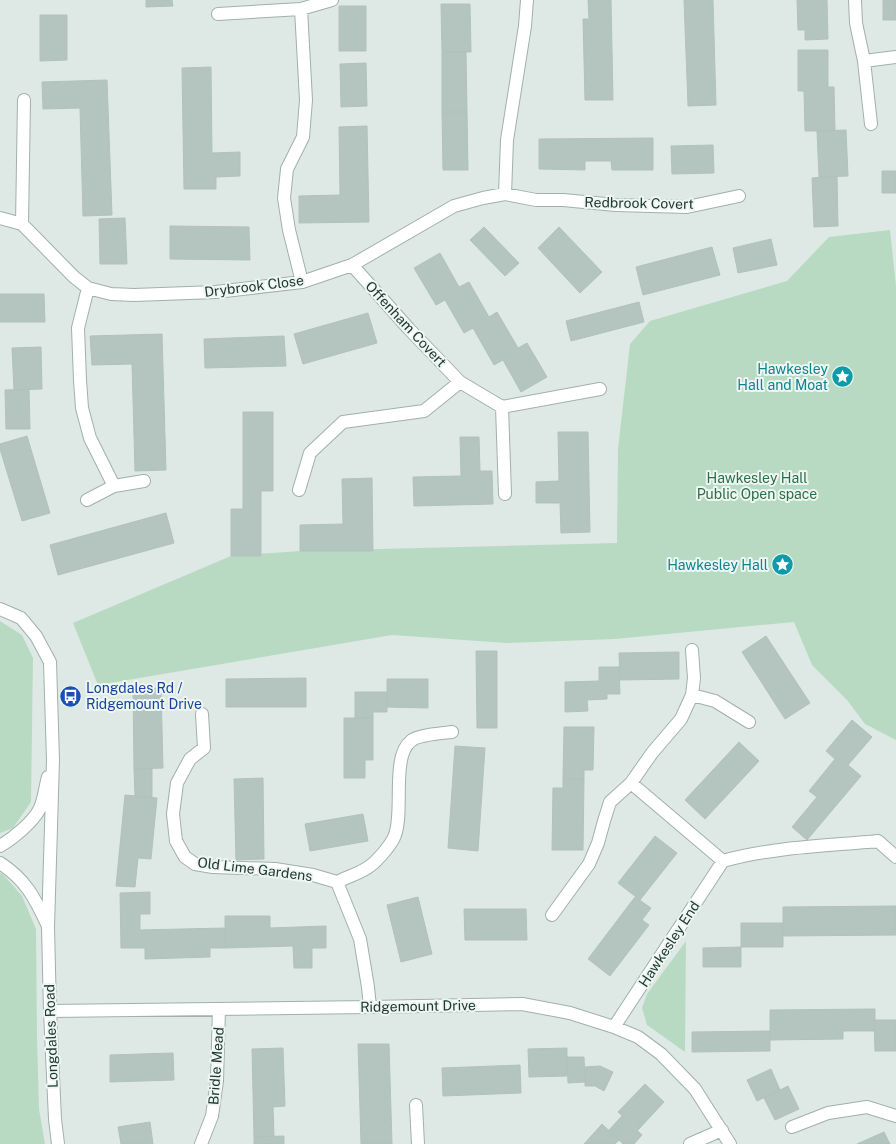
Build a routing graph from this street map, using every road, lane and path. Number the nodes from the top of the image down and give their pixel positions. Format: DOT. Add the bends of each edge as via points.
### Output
graph roads {
  1 [pos="332,0"];
  2 [pos="527,0"];
  3 [pos="855,0"];
  4 [pos="301,8"];
  5 [pos="218,14"];
  6 [pos="896,57"];
  7 [pos="864,61"];
  8 [pos="24,100"];
  9 [pos="871,124"];
  10 [pos="505,194"];
  11 [pos="739,196"];
  12 [pos="563,200"];
  13 [pos="0,218"];
  14 [pos="22,224"];
  15 [pos="352,265"];
  16 [pos="302,282"];
  17 [pos="88,288"];
  18 [pos="460,382"];
  19 [pos="600,389"];
  20 [pos="502,407"];
  21 [pos="144,481"];
  22 [pos="114,486"];
  23 [pos="299,490"];
  24 [pos="505,494"];
  25 [pos="87,500"];
  26 [pos="0,609"];
  27 [pos="692,650"];
  28 [pos="692,695"];
  29 [pos="202,714"];
  30 [pos="749,722"];
  31 [pos="452,732"];
  32 [pos="53,760"];
  33 [pos="631,783"];
  34 [pos="0,846"];
  35 [pos="896,857"];
  36 [pos="723,861"];
  37 [pos="0,863"];
  38 [pos="337,882"];
  39 [pos="552,915"];
  40 [pos="48,927"];
  41 [pos="370,1008"];
  42 [pos="219,1009"];
  43 [pos="50,1011"];
  44 [pos="614,1027"];
  45 [pos="416,1105"];
  46 [pos="896,1116"];
  47 [pos="792,1127"];
  48 [pos="722,1130"];
  49 [pos="58,1144"];
  50 [pos="201,1144"];
  51 [pos="418,1144"];
  52 [pos="690,1144"];
  53 [pos="730,1144"];
  1 -- 4 [label="street"];
  2 -- 10 [label="street" via="507,140"];
  3 -- 7 [label="street" via="856,23"];
  4 -- 5 [label="street"];
  4 -- 16 [label="street" via="306,100 303,137 287,168 284,198"];
  6 -- 7 [label="street"];
  7 -- 9 [label="street"];
  8 -- 14 [label="street"];
  10 -- 12 [label="street, Drybrook Close" via="536,200"];
  10 -- 15 [label="street, Drybrook Close" via="454,206"];
  11 -- 12 [label="street, Redbrook Covert" via="687,207"];
  13 -- 14 [label="street"];
  14 -- 17 [label="street, Drybrook Close" via="68,272"];
  15 -- 16 [label="street, Drybrook Close"];
  15 -- 18 [label="street, Offenham Covert" via="408,329"];
  16 -- 17 [label="street, Drybrook Close" via="216,292 164,294 111,294"];
  17 -- 22 [label="street" via="78,328 82,408 90,438"];
  18 -- 20 [label="street, Offenham Covert"];
  18 -- 23 [label="street" via="424,411 343,422 310,453"];
  19 -- 20 [label="street"];
  20 -- 24 [label="street"];
  21 -- 22 [label="street"];
  22 -- 25 [label="street"];
  26 -- 32 [label="street, Longdales Road" via="21,618 36,636 50,662"];
  27 -- 28 [label="street"];
  28 -- 30 [label="street" via="715,701"];
  28 -- 33 [label="street" via="681,719"];
  29 -- 38 [label="street, Old Lime Gardens" via="204,748 190,759 177,782 173,814 176,841 185,857 195,864 212,867 275,870"];
  31 -- 38 [label="street" via="411,740 402,754 400,765 400,814 395,836 370,866"];
  32 -- 34 [label="street, Longdales Road" via="39,810 24,827"];
  32 -- 40 [label="street, Longdales Road"];
  33 -- 36 [label="street"];
  33 -- 39 [label="street" via="610,802 589,864"];
  35 -- 36 [label="street" via="878,841 770,852"];
  36 -- 44 [label="street, Hawkesley End"];
  37 -- 40 [label="street, Longdales Road" via="21,879 37,902"];
  38 -- 41 [label="street" via="360,939"];
  40 -- 43 [label="street, Longdales Road"];
  41 -- 42 [label="street, Ridgemount Drive"];
  41 -- 44 [label="street, Ridgemount Drive" via="522,1004 570,1013"];
  42 -- 43 [label="street, Ridgemount Drive"];
  42 -- 50 [label="street, Bridle Mead" via="217,1080 212,1116"];
  43 -- 49 [label="street, Longdales Road"];
  44 -- 48 [label="street, Ridgemount Drive" via="638,1037 661,1054 695,1088"];
  45 -- 51 [label="street"];
  46 -- 47 [label="street" via="867,1107 828,1112"];
  48 -- 52 [label="street"];
  48 -- 53 [label="street, Ridgemount Drive"];
}
